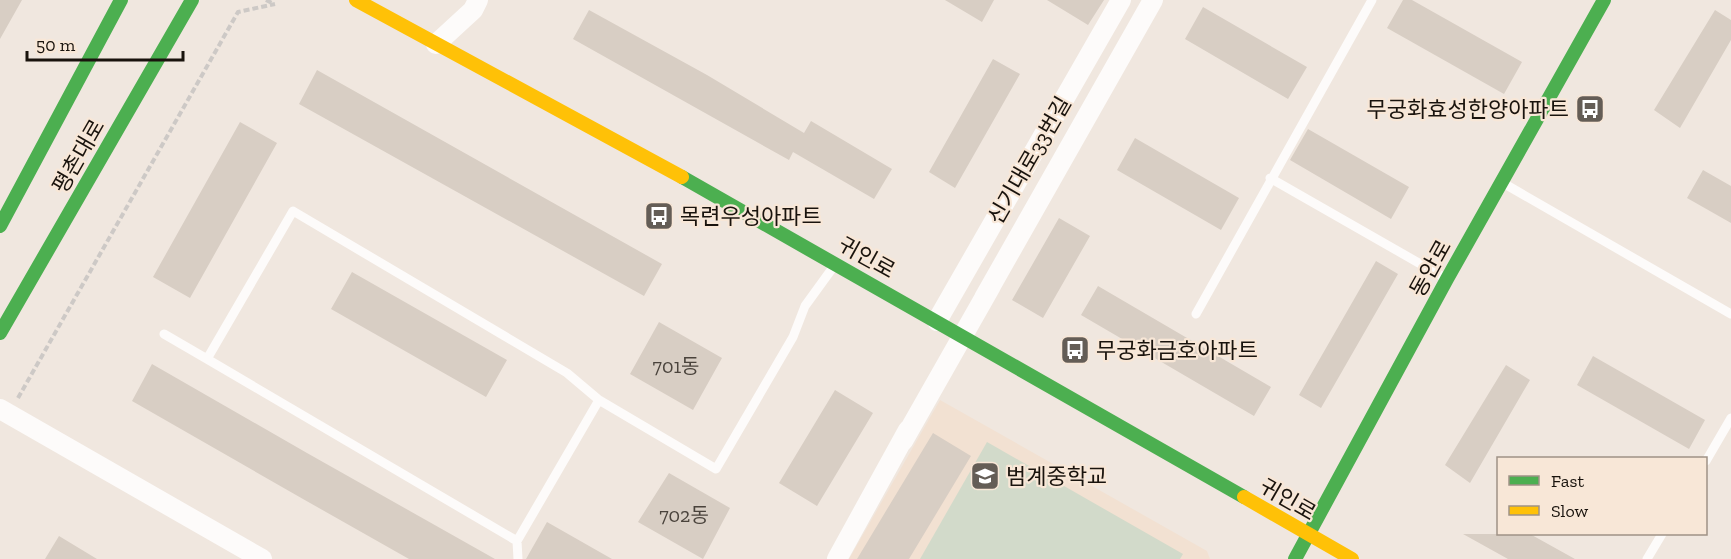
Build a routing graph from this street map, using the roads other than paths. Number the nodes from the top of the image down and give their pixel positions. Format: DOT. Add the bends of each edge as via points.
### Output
graph roads {
  1 [pos="122,0"];
  2 [pos="192,0"];
  3 [pos="356,0"];
  4 [pos="478,0"];
  5 [pos="1121,0"];
  6 [pos="1153,0"];
  7 [pos="1372,0"];
  8 [pos="1604,0"];
  9 [pos="436,44"];
  10 [pos="1270,178"];
  11 [pos="1503,183"];
  12 [pos="0,225"];
  13 [pos="1023,229"];
  14 [pos="836,264"];
  15 [pos="1447,279"];
  16 [pos="984,298"];
  17 [pos="1196,314"];
  18 [pos="1731,314"];
  19 [pos="937,321"];
  20 [pos="0,333"];
  21 [pos="164,334"];
  22 [pos="207,359"];
  23 [pos="932,379"];
  24 [pos="599,400"];
  25 [pos="7,408"];
  26 [pos="1731,418"];
  27 [pos="903,441"];
  28 [pos="1707,459"];
  29 [pos="1308,534"];
  30 [pos="1661,535"];
  31 [pos="516,541"];
  32 [pos="262,559"];
  33 [pos="518,559"];
  34 [pos="837,559"];
  35 [pos="1295,559"];
  36 [pos="1352,559"];
  37 [pos="1647,559"];
  1 -- 12 [label="street, 평촌대로"];
  2 -- 20 [label="street, 평촌대로"];
  3 -- 9 [label="street, 귀인로"];
  4 -- 9 [label="street" via="473,10"];
  5 -- 19 [label="street, 신기대로33번길"];
  6 -- 13 [label="street"];
  7 -- 10 [label="lane"];
  8 -- 11 [label="street, 동안로"];
  9 -- 14 [label="street, 귀인로"];
  10 -- 15 [label="lane"];
  10 -- 17 [label="lane"];
  11 -- 15 [label="street, 동안로"];
  11 -- 18 [label="lane"];
  13 -- 16 [label="street"];
  13 -- 27 [label="street"];
  14 -- 19 [label="street, 귀인로"];
  14 -- 24 [label="lane" via="805,306 793,337 716,469"];
  15 -- 29 [label="street, 동안로"];
  19 -- 29 [label="street, 귀인로"];
  21 -- 22 [label="lane"];
  22 -- 24 [label="lane" via="293,212 567,373"];
  22 -- 31 [label="lane"];
  23 -- 27 [label="street"];
  24 -- 31 [label="lane"];
  25 -- 32 [label="street" via="97,465"];
  26 -- 28 [label="lane"];
  27 -- 34 [label="street"];
  29 -- 35 [label="street, 동안로"];
  29 -- 36 [label="street, 귀인로"];
  30 -- 37 [label="lane"];
  31 -- 33 [label="lane"];
}
